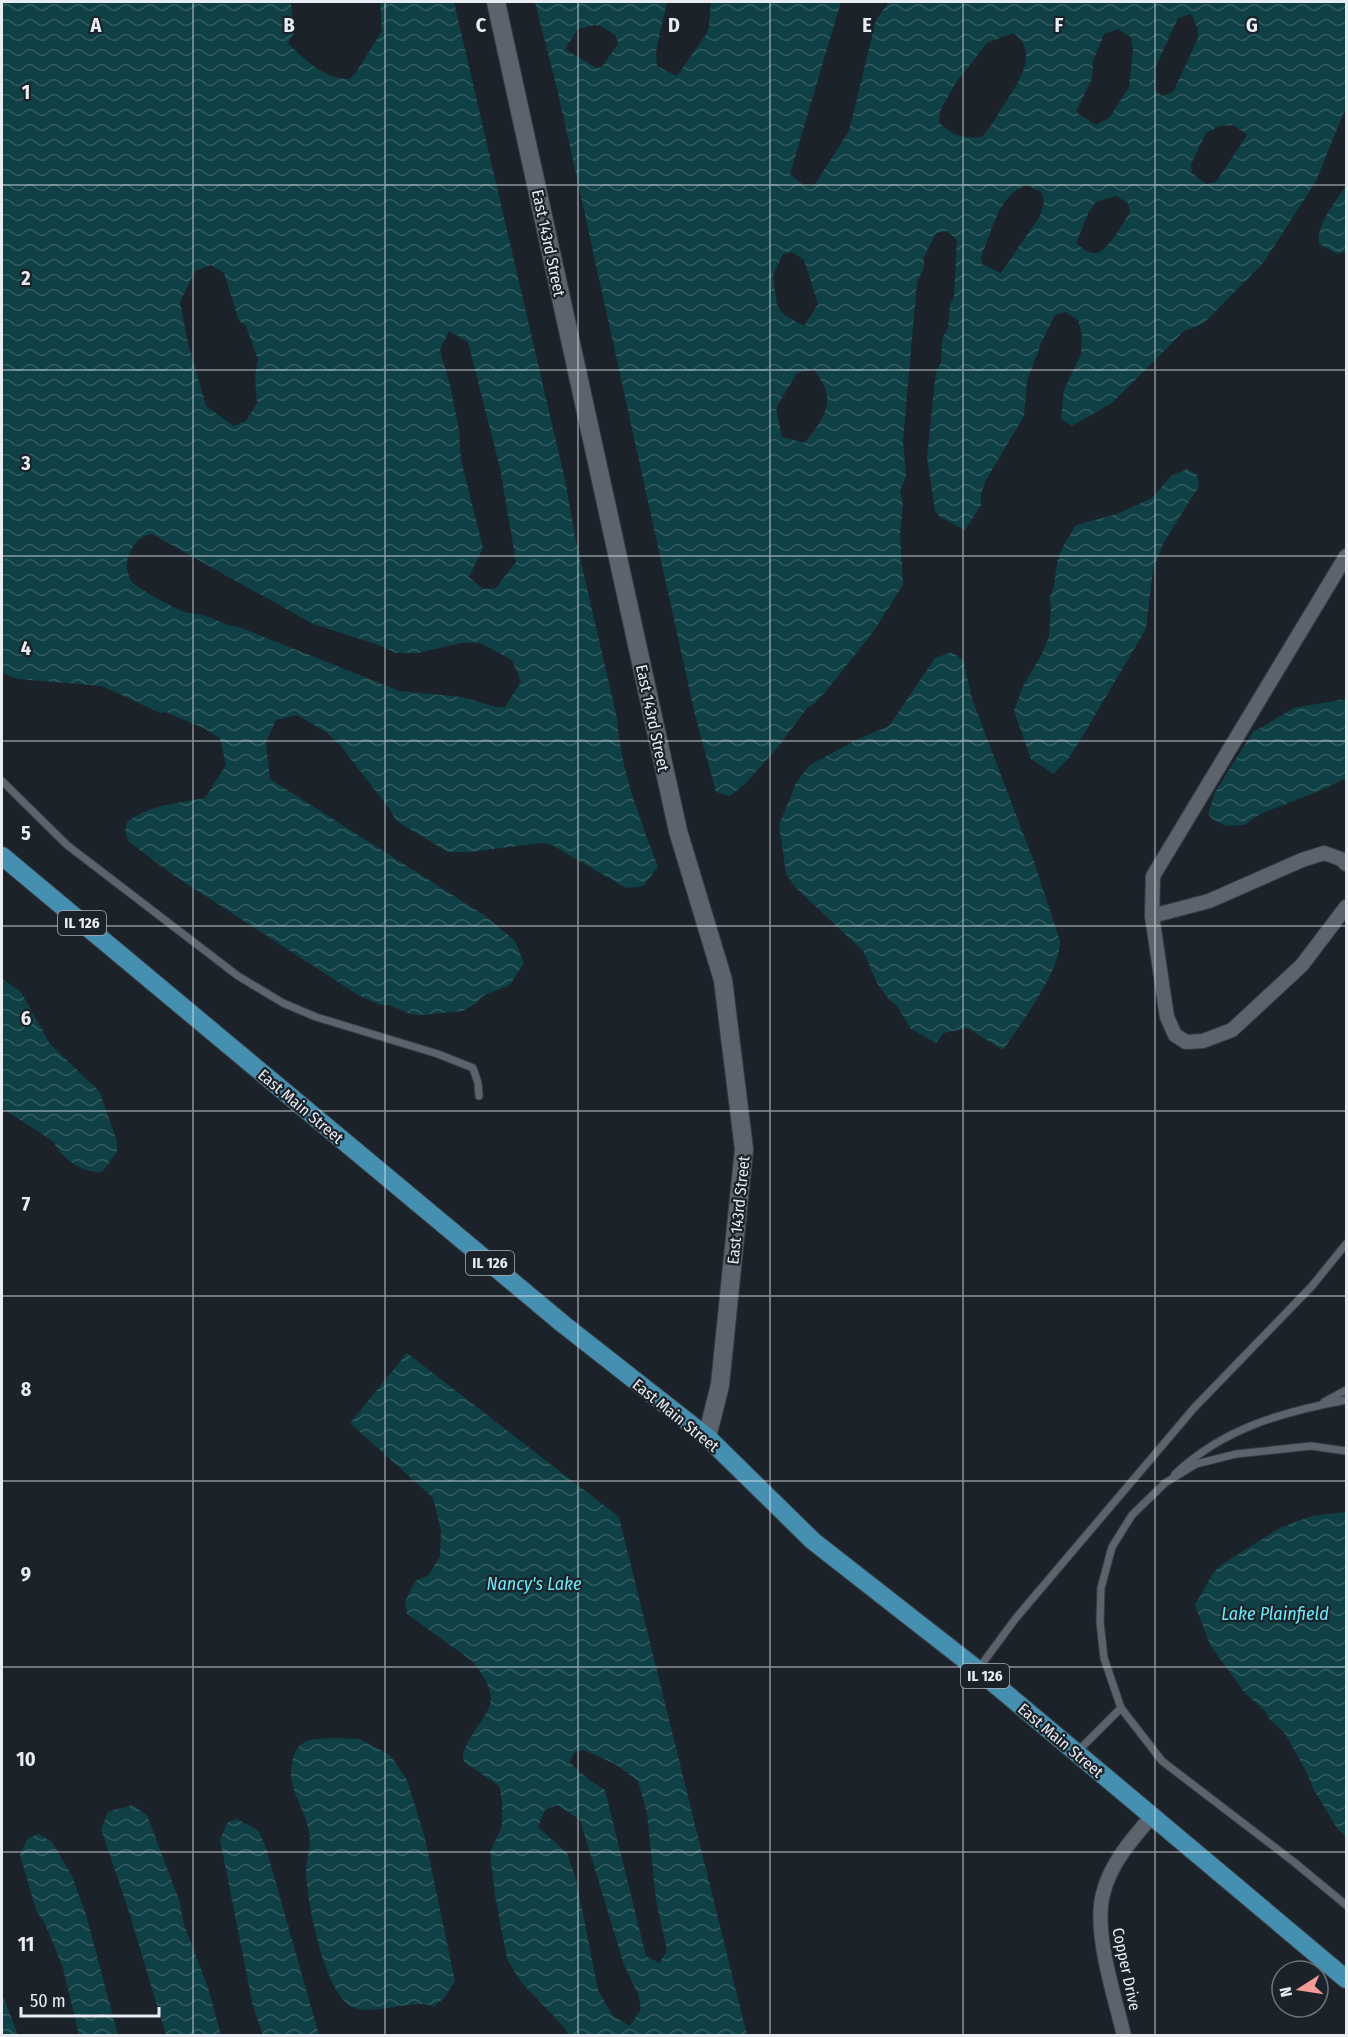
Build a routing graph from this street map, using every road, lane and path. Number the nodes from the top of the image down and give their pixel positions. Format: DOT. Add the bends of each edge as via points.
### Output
graph roads {
  1 [pos="496,2"];
  2 [pos="1347,556"];
  3 [pos="2,781"];
  4 [pos="2,856"];
  5 [pos="1347,864"];
  6 [pos="1347,908"];
  7 [pos="1152,915"];
  8 [pos="479,1096"];
  9 [pos="1347,1244"];
  10 [pos="1347,1390"];
  11 [pos="1347,1400"];
  12 [pos="1320,1405"];
  13 [pos="707,1437"];
  14 [pos="1347,1451"];
  15 [pos="1165,1483"];
  16 [pos="978,1670"];
  17 [pos="1121,1708"];
  18 [pos="1076,1753"];
  19 [pos="1152,1816"];
  20 [pos="1347,1905"];
  21 [pos="1347,1979"];
  22 [pos="1124,2036"];
  1 -- 13 [label="street, East 143rd Street" via="678,831 723,980 744,1149 720,1385"];
  2 -- 7 [label="street" via="1153,876"];
  3 -- 8 [label="lane" via="67,845 238,976 316,1017 473,1068"];
  4 -- 13 [label="main road, East Main Street / IL 126" via="562,1324"];
  5 -- 7 [label="street" via="1323,853 1209,901"];
  6 -- 7 [label="street" via="1302,965 1232,1030 1203,1041 1186,1042 1175,1035 1167,1017"];
  9 -- 16 [label="lane" via="1312,1286 1194,1408 1016,1618"];
  10 -- 12 [label="lane"];
  11 -- 12 [label="lane"];
  12 -- 15 [label="lane" via="1273,1417 1221,1438"];
  13 -- 16 [label="main road, East Main Street / IL 126" via="813,1541"];
  14 -- 15 [label="lane" via="1311,1446 1236,1454 1196,1464"];
  15 -- 17 [label="lane" via="1132,1515 1112,1547 1101,1588 1104,1659"];
  16 -- 18 [label="main road, East Main Street / IL 126"];
  17 -- 18 [label="lane"];
  17 -- 20 [label="lane" via="1162,1761"];
  18 -- 19 [label="main road, East Main Street / IL 126"];
  19 -- 21 [label="main road, East Main Street / IL 126"];
  19 -- 22 [label="street, Copper Drive" via="1111,1872 1100,1913"];
}
